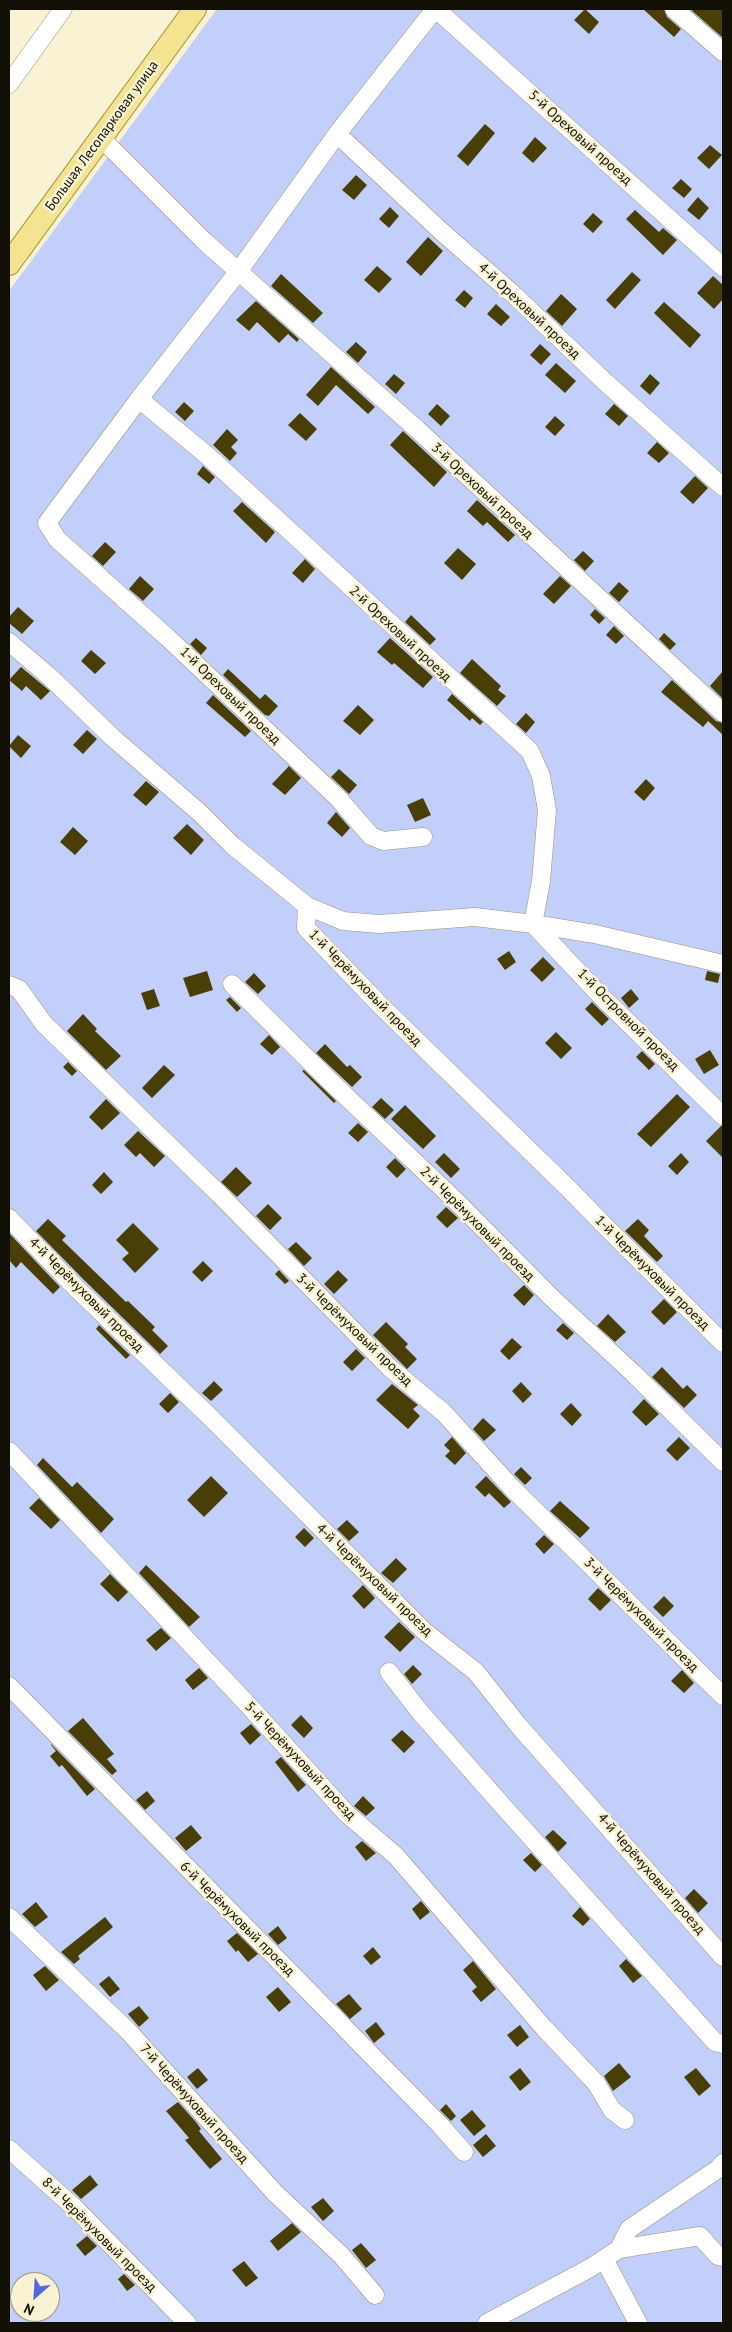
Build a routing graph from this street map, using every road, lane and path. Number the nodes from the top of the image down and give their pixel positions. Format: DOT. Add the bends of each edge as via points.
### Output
graph roads {
  1 [pos="63,9"];
  2 [pos="195,9"];
  3 [pos="436,9"];
  4 [pos="674,9"];
  5 [pos="723,52"];
  6 [pos="9,84"];
  7 [pos="337,134"];
  8 [pos="101,138"];
  9 [pos="9,264"];
  10 [pos="723,267"];
  11 [pos="238,272"];
  12 [pos="139,399"];
  13 [pos="723,487"];
  14 [pos="9,642"];
  15 [pos="723,713"];
  16 [pos="423,837"];
  17 [pos="307,906"];
  18 [pos="533,924"];
  19 [pos="723,964"];
  20 [pos="9,984"];
  21 [pos="232,984"];
  22 [pos="723,1116"];
  23 [pos="9,1218"];
  24 [pos="723,1343"];
  25 [pos="9,1451"];
  26 [pos="723,1462"];
  27 [pos="389,1672"];
  28 [pos="9,1686"];
  29 [pos="723,1696"];
  30 [pos="9,1917"];
  31 [pos="723,1957"];
  32 [pos="723,2044"];
  33 [pos="626,2120"];
  34 [pos="9,2149"];
  35 [pos="464,2152"];
  36 [pos="723,2163"];
  37 [pos="612,2254"];
  38 [pos="723,2257"];
  39 [pos="376,2295"];
  40 [pos="187,2323"];
  41 [pos="487,2323"];
  42 [pos="638,2323"];
  1 -- 6 [label="street"];
  2 -- 8 [label="main road, Большая Лесопарковая улица"];
  3 -- 7 [label="street"];
  3 -- 10 [label="street, 5-й Ореховый проезд"];
  4 -- 5 [label="street"];
  7 -- 11 [label="street"];
  7 -- 13 [label="street, 4-й Ореховый проезд"];
  8 -- 9 [label="main road, Большая Лесопарковая улица"];
  8 -- 11 [label="street, 3-й Ореховый проезд"];
  11 -- 12 [label="street"];
  11 -- 15 [label="street, 3-й Ореховый проезд" via="418,430"];
  12 -- 16 [label="street, 1-й Ореховый проезд" via="47,524 57,539 339,799 371,836 383,841"];
  12 -- 18 [label="street, 2-й Ореховый проезд" via="209,457 530,752 542,776 547,810 541,881"];
  14 -- 17 [label="street" via="232,845"];
  17 -- 18 [label="street" via="343,921 379,924 474,917"];
  17 -- 24 [label="street, 1-й Черёмуховый проезд" via="306,928"];
  18 -- 19 [label="street" via="595,934"];
  18 -- 22 [label="street, 1-й Островной проезд"];
  20 -- 29 [label="street, 3-й Черёмуховый проезд" via="19,989 44,1024 219,1194 390,1368 444,1413 513,1489"];
  21 -- 26 [label="street, 2-й Черёмуховый проезд"];
  23 -- 31 [label="street, 4-й Черёмуховый проезд" via="410,1617 476,1672 518,1725"];
  25 -- 33 [label="street, 5-й Черёмуховый проезд" via="346,1813 396,1856 544,2028 596,2083 612,2110"];
  27 -- 32 [label="street" via="502,1805 715,2042"];
  28 -- 35 [label="street, 6-й Черёмуховый проезд"];
  30 -- 39 [label="street, 7-й Черёмуховый проезд" via="128,2032 275,2193 341,2255"];
  34 -- 40 [label="street, 8-й Черёмуховый проезд" via="76,2209"];
  36 -- 37 [label="street" via="630,2229"];
  37 -- 38 [label="street" via="700,2236 718,2256"];
  37 -- 41 [label="street"];
  37 -- 42 [label="street"];
}
